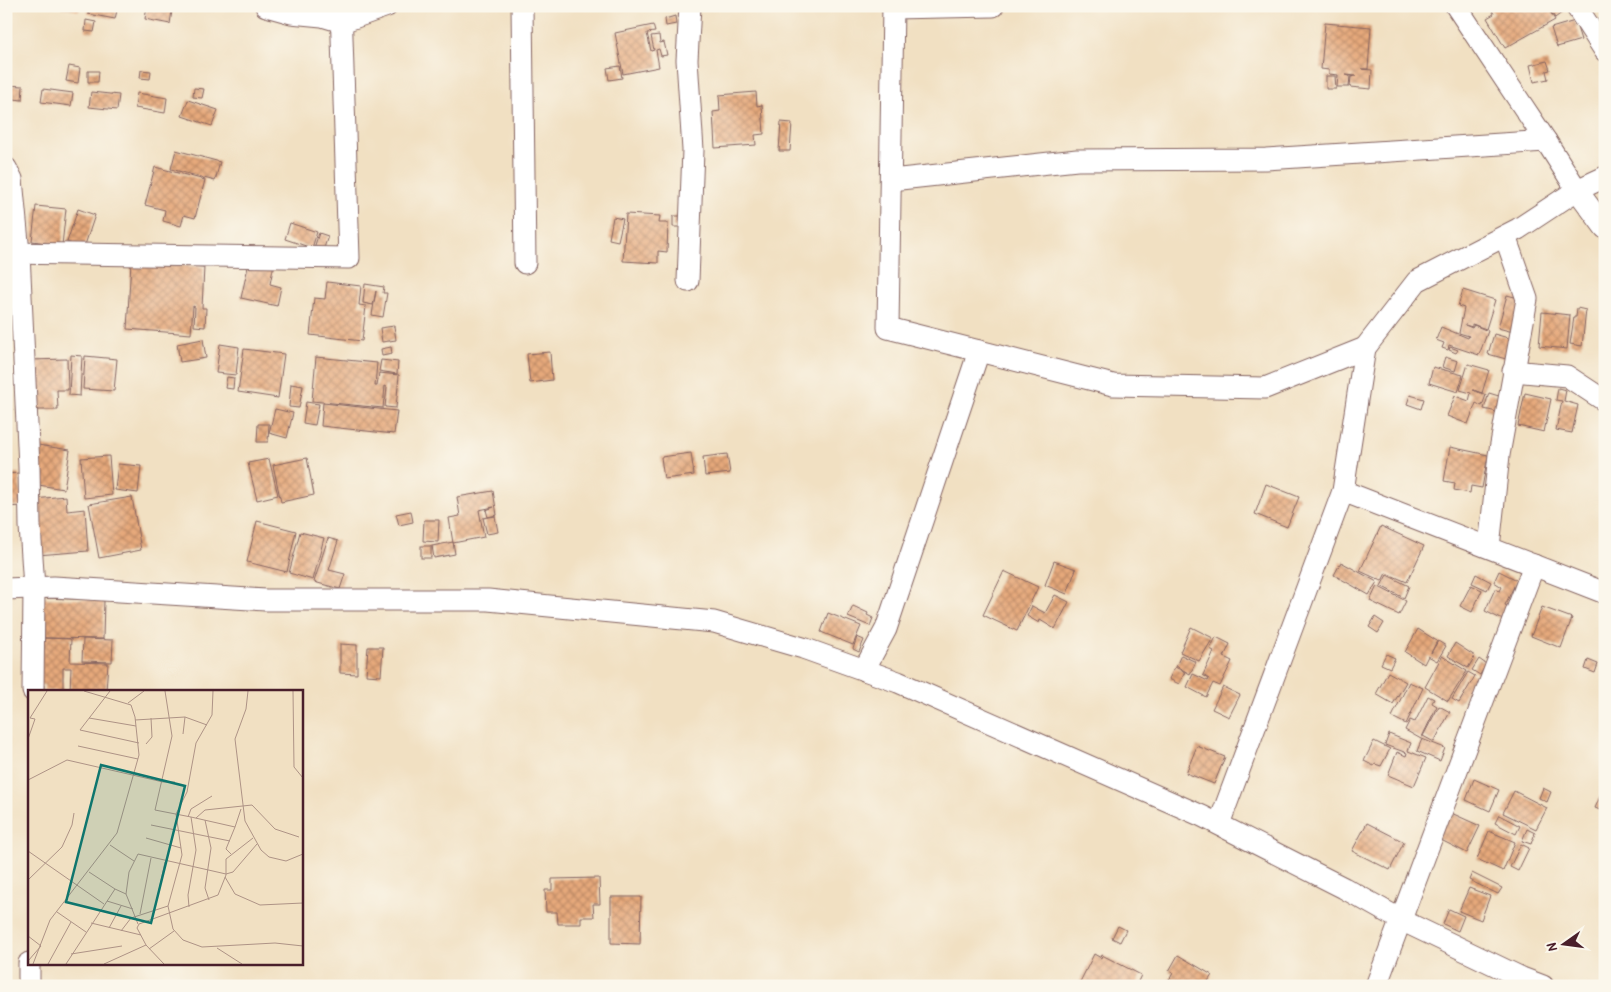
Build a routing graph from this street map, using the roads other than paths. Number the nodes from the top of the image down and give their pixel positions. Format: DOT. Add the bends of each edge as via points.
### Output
graph roads {
  1 [pos="266,6"];
  2 [pos="387,6"];
  3 [pos="522,6"];
  4 [pos="690,6"];
  5 [pos="993,6"];
  6 [pos="1456,6"];
  7 [pos="1576,6"];
  8 [pos="893,7"];
  9 [pos="341,14"];
  10 [pos="1605,51"];
  11 [pos="1546,141"];
  12 [pos="6,168"];
  13 [pos="1605,177"];
  14 [pos="891,180"];
  15 [pos="1577,190"];
  16 [pos="1605,228"];
  17 [pos="1505,236"];
  18 [pos="13,253"];
  19 [pos="525,263"];
  20 [pos="688,281"];
  21 [pos="1365,348"];
  22 [pos="979,351"];
  23 [pos="1513,371"];
  24 [pos="1605,401"];
  25 [pos="1343,491"];
  26 [pos="1489,547"];
  27 [pos="1534,565"];
  28 [pos="34,588"];
  29 [pos="6,589"];
  30 [pos="1605,593"];
  31 [pos="864,670"];
  32 [pos="33,690"];
  33 [pos="1219,824"];
  34 [pos="1400,920"];
  35 [pos="29,964"];
  36 [pos="29,986"];
  37 [pos="1376,986"];
  38 [pos="1543,986"];
  1 -- 9 [label="street" via="291,13"];
  2 -- 9 [label="street"];
  3 -- 19 [label="street"];
  4 -- 20 [label="street" via="687,60 693,150"];
  5 -- 8 [label="street"];
  6 -- 11 [label="street"];
  7 -- 10 [label="street"];
  8 -- 14 [label="street"];
  9 -- 18 [label="street" via="349,258"];
  11 -- 14 [label="street" via="1266,159 1077,160"];
  11 -- 15 [label="street"];
  12 -- 18 [label="street" via="12,179"];
  13 -- 15 [label="street"];
  14 -- 22 [label="street" via="888,328"];
  15 -- 16 [label="street"];
  15 -- 17 [label="street"];
  17 -- 21 [label="street" via="1417,281"];
  17 -- 23 [label="street" via="1527,300"];
  18 -- 28 [label="street" via="29,467"];
  21 -- 22 [label="street" via="1264,388 1112,385"];
  21 -- 25 [label="street"];
  22 -- 31 [label="street" via="886,629"];
  23 -- 24 [label="street" via="1567,376"];
  23 -- 26 [label="street" via="1498,455"];
  25 -- 26 [label="street"];
  25 -- 33 [label="street"];
  26 -- 27 [label="street"];
  27 -- 30 [label="street"];
  27 -- 34 [label="street"];
  28 -- 29 [label="street"];
  28 -- 31 [label="street" via="64,587 266,600 488,600 658,615 714,622"];
  28 -- 32 [label="street"];
  31 -- 33 [label="street" via="898,682"];
  33 -- 34 [label="street"];
  34 -- 37 [label="street"];
  34 -- 38 [label="street"];
  35 -- 36 [label="street"];
}
